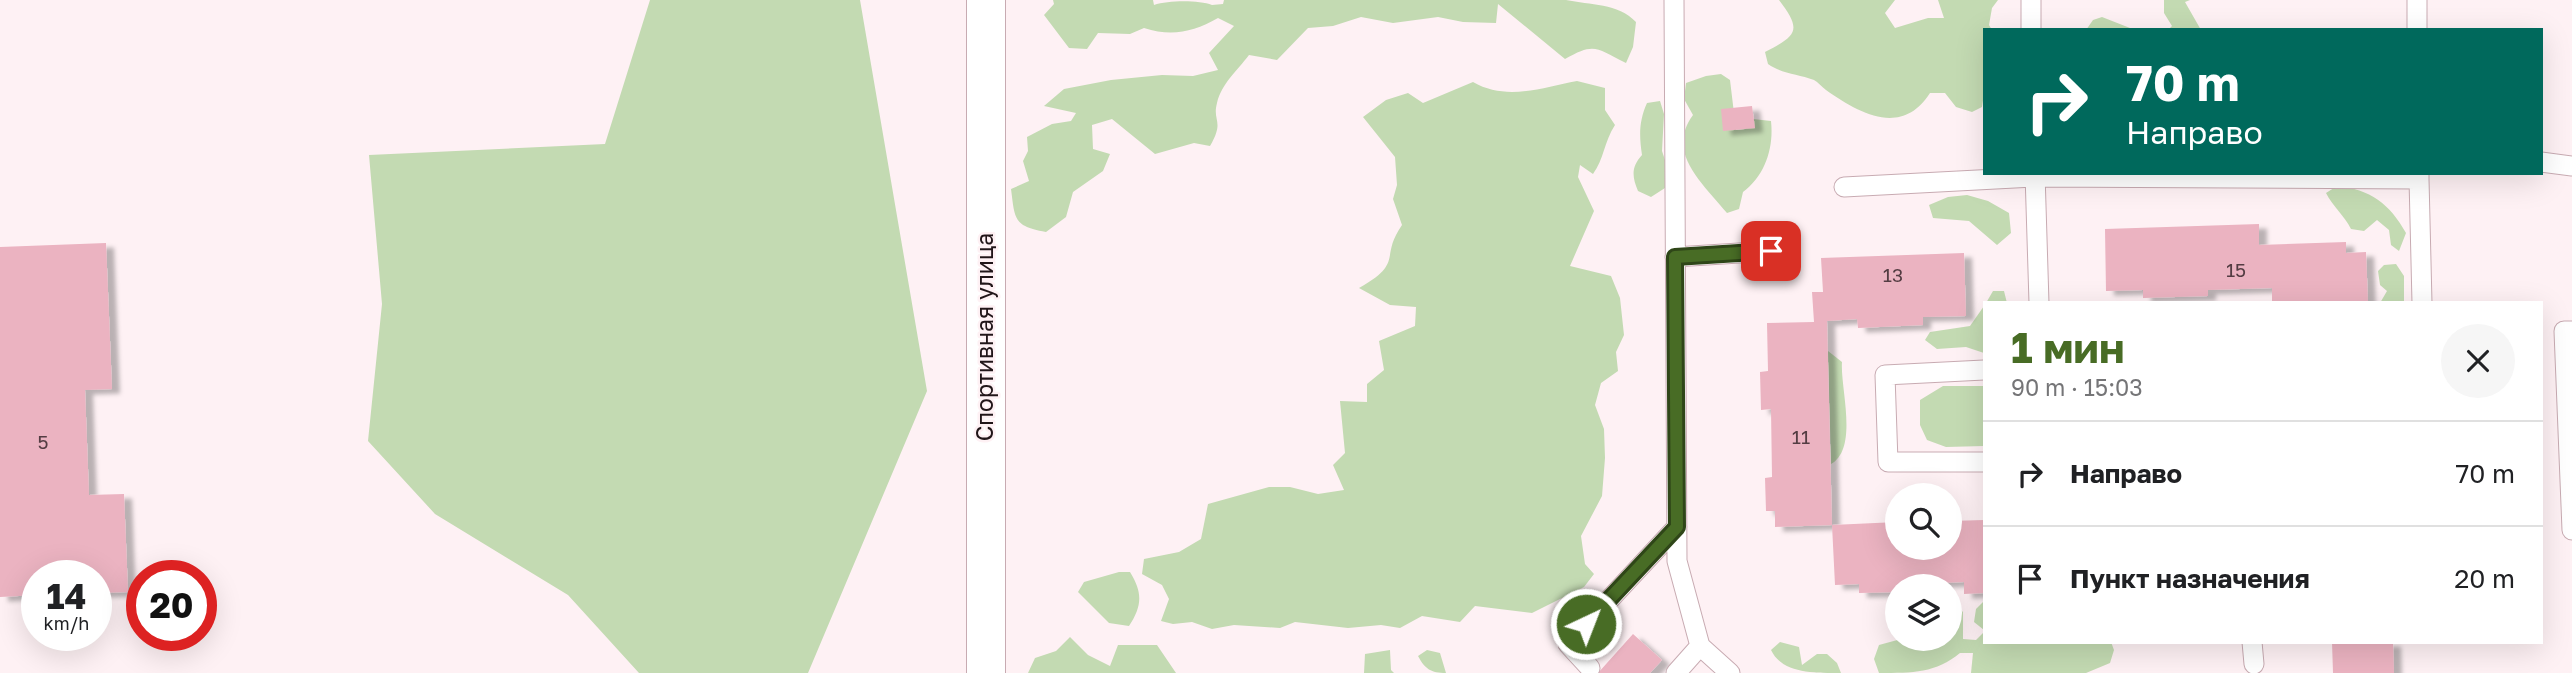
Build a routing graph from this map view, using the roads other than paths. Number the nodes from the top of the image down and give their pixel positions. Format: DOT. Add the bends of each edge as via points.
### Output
graph roads {
  1 [pos="986,0"];
  2 [pos="1674,0"];
  3 [pos="2031,0"];
  4 [pos="2417,0"];
  5 [pos="2031,28"];
  6 [pos="2417,28"];
  7 [pos="2543,162"];
  8 [pos="2572,166"];
  9 [pos="2036,175"];
  10 [pos="2419,176"];
  11 [pos="1844,187"];
  12 [pos="1771,251"];
  13 [pos="1675,257"];
  14 [pos="2039,301"];
  15 [pos="2422,301"];
  16 [pos="2572,331"];
  17 [pos="1983,370"];
  18 [pos="1983,462"];
  19 [pos="1677,527"];
  20 [pos="2572,530"];
  21 [pos="2252,644"];
  22 [pos="1700,646"];
  23 [pos="2254,664"];
  24 [pos="1590,668"];
  25 [pos="986,673"];
  26 [pos="1676,673"];
  27 [pos="1730,673"];
  1 -- 25 [label="street, Спортивная улица"];
  2 -- 13 [label="lane"];
  3 -- 5 [label="lane"];
  4 -- 6 [label="lane"];
  7 -- 8 [label="lane"];
  9 -- 10 [label="lane"];
  9 -- 11 [label="lane"];
  9 -- 14 [label="lane"];
  10 -- 15 [label="lane"];
  12 -- 13 [label="lane"];
  13 -- 19 [label="lane"];
  16 -- 20 [label="lane" via="2564,331"];
  17 -- 18 [label="lane" via="1885,375 1888,462"];
  19 -- 22 [label="lane" via="1677,561"];
  19 -- 24 [label="lane" via="1568,644"];
  21 -- 23 [label="lane"];
  22 -- 26 [label="lane"];
  22 -- 27 [label="lane"];
}
